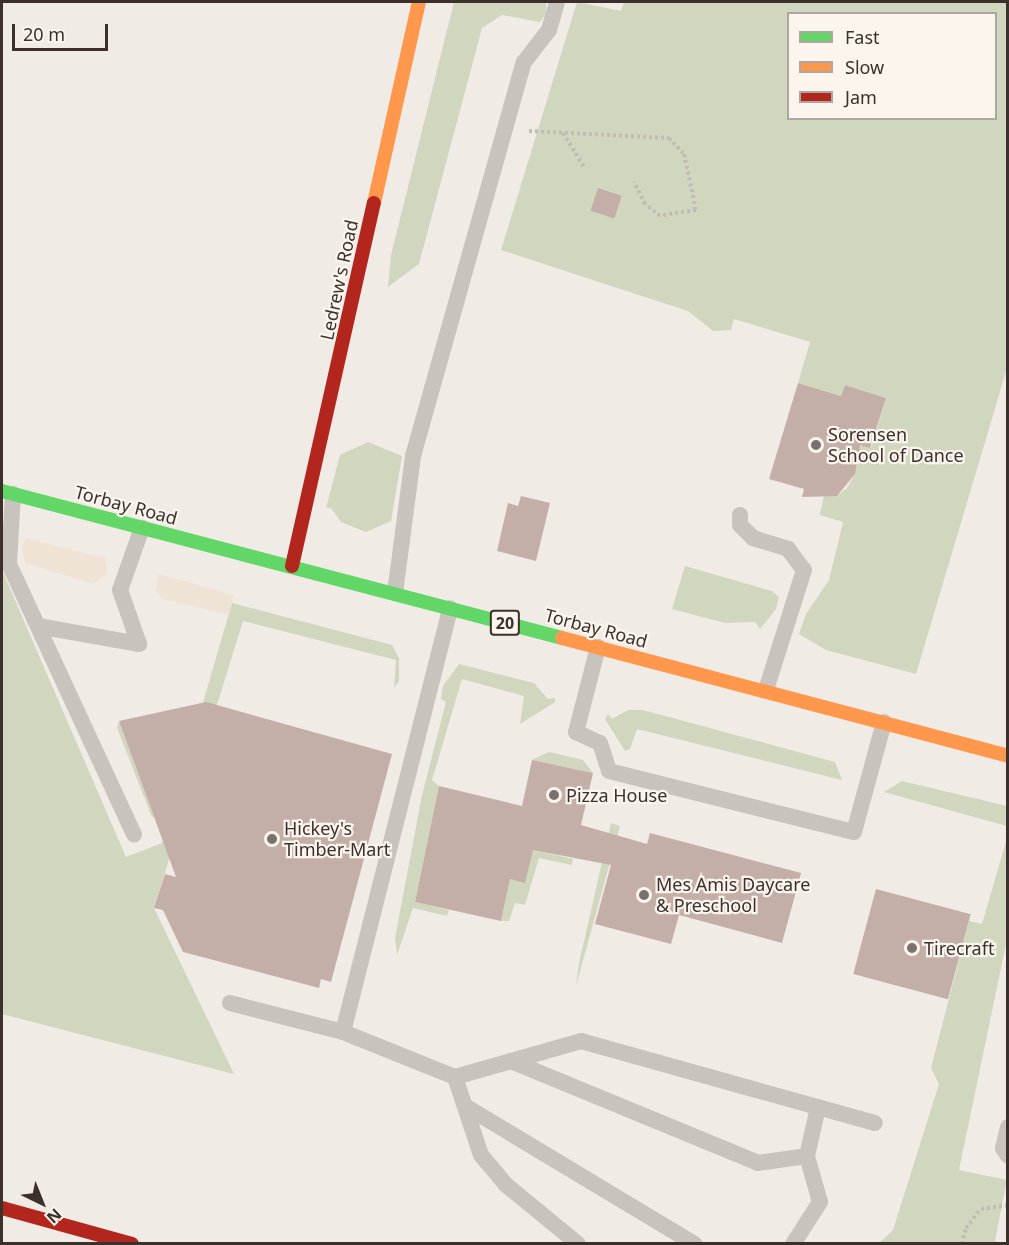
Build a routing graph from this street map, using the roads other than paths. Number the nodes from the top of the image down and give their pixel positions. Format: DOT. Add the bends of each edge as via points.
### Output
graph roads {
  1 [pos="419,2"];
  2 [pos="557,2"];
  3 [pos="7,492"];
  4 [pos="740,515"];
  5 [pos="142,528"];
  6 [pos="292,566"];
  7 [pos="395,593"];
  8 [pos="450,608"];
  9 [pos="38,626"];
  10 [pos="598,647"];
  11 [pos="766,690"];
  12 [pos="884,722"];
  13 [pos="1008,756"];
  14 [pos="134,835"];
  15 [pos="230,1003"];
  16 [pos="343,1032"];
  17 [pos="511,1061"];
  18 [pos="455,1077"];
  19 [pos="465,1106"];
  20 [pos="818,1107"];
  21 [pos="875,1123"];
  22 [pos="1008,1127"];
  23 [pos="807,1156"];
  24 [pos="1008,1156"];
  25 [pos="2,1208"];
  26 [pos="132,1244"];
  27 [pos="578,1244"];
  28 [pos="695,1244"];
  29 [pos="793,1244"];
  1 -- 6 [label="main road, Ledrew's Road"];
  2 -- 7 [label="lane" via="549,30 524,62 413,456"];
  3 -- 5 [label="main road, Torbay Road / 20"];
  3 -- 9 [label="lane" via="9,564"];
  4 -- 11 [label="lane" via="740,525 753,538 788,549 804,570"];
  5 -- 6 [label="main road, Torbay Road / 20"];
  5 -- 9 [label="lane" via="120,590 139,644"];
  6 -- 7 [label="main road, Torbay Road / 20"];
  7 -- 8 [label="main road, Torbay Road / 20"];
  8 -- 10 [label="main road, Torbay Road / 20"];
  8 -- 16 [label="lane"];
  9 -- 14 [label="lane"];
  10 -- 11 [label="main road, Torbay Road / 20"];
  10 -- 12 [label="lane" via="576,732 600,743 609,771 854,832"];
  11 -- 12 [label="main road, Torbay Road / 20"];
  12 -- 13 [label="main road, Torbay Road / 20"];
  15 -- 16 [label="lane"];
  16 -- 18 [label="lane"];
  17 -- 18 [label="lane"];
  17 -- 20 [label="lane" via="581,1041"];
  17 -- 23 [label="lane" via="758,1163"];
  18 -- 19 [label="lane"];
  19 -- 27 [label="lane" via="481,1155 505,1184"];
  19 -- 28 [label="lane"];
  20 -- 21 [label="lane"];
  20 -- 23 [label="lane"];
  22 -- 24 [label="lane" via="1003,1148"];
  23 -- 29 [label="lane" via="820,1202"];
  25 -- 26 [label="main road"];
}
